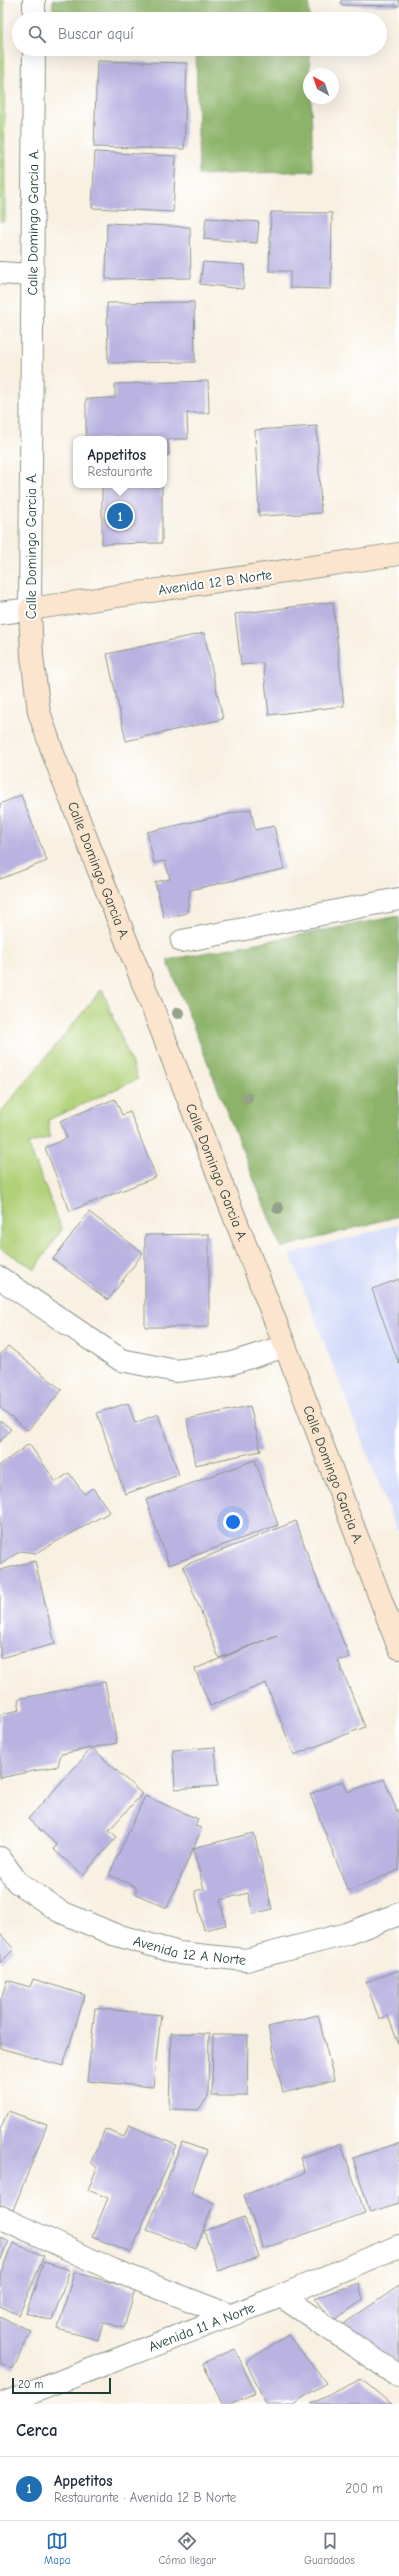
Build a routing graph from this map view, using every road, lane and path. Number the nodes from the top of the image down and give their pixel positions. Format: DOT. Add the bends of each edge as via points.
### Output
graph roads {
  1 [pos="34,0"];
  2 [pos="34,12"];
  3 [pos="34,56"];
  4 [pos="0,273"];
  5 [pos="31,275"];
  6 [pos="399,554"];
  7 [pos="30,610"];
  8 [pos="0,613"];
  9 [pos="399,899"];
  10 [pos="182,941"];
  11 [pos="0,1278"];
  12 [pos="285,1346"];
  13 [pos="399,1648"];
  14 [pos="0,1858"];
  15 [pos="399,1914"];
  16 [pos="0,2217"];
  17 [pos="399,2246"];
  18 [pos="280,2296"];
  19 [pos="229,2315"];
  20 [pos="399,2376"];
  21 [pos="2,2404"];
  1 -- 2 [label="street"];
  3 -- 5 [label="street, Calle Domingo Garcia A."];
  4 -- 5 [label="street"];
  5 -- 7 [label="street, Calle Domingo Garcia A."];
  6 -- 7 [label="main road, Avenida 12 B Norte"];
  7 -- 8 [label="street"];
  7 -- 12 [label="main road, Calle Domingo Garcia A." via="32,656 39,712"];
  9 -- 10 [label="street"];
  11 -- 12 [label="street" via="121,1360 176,1371 229,1364"];
  12 -- 13 [label="main road, Calle Domingo Garcia A."];
  14 -- 15 [label="street, Avenida 12 A Norte" via="17,1882 59,1911 113,1934 179,1953 246,1960 346,1934"];
  16 -- 19 [label="street" via="113,2270"];
  17 -- 18 [label="street, Avenida 11 A Norte"];
  18 -- 19 [label="street, Avenida 11 A Norte"];
  18 -- 20 [label="street"];
  19 -- 21 [label="street, Avenida 11 A Norte"];
}
